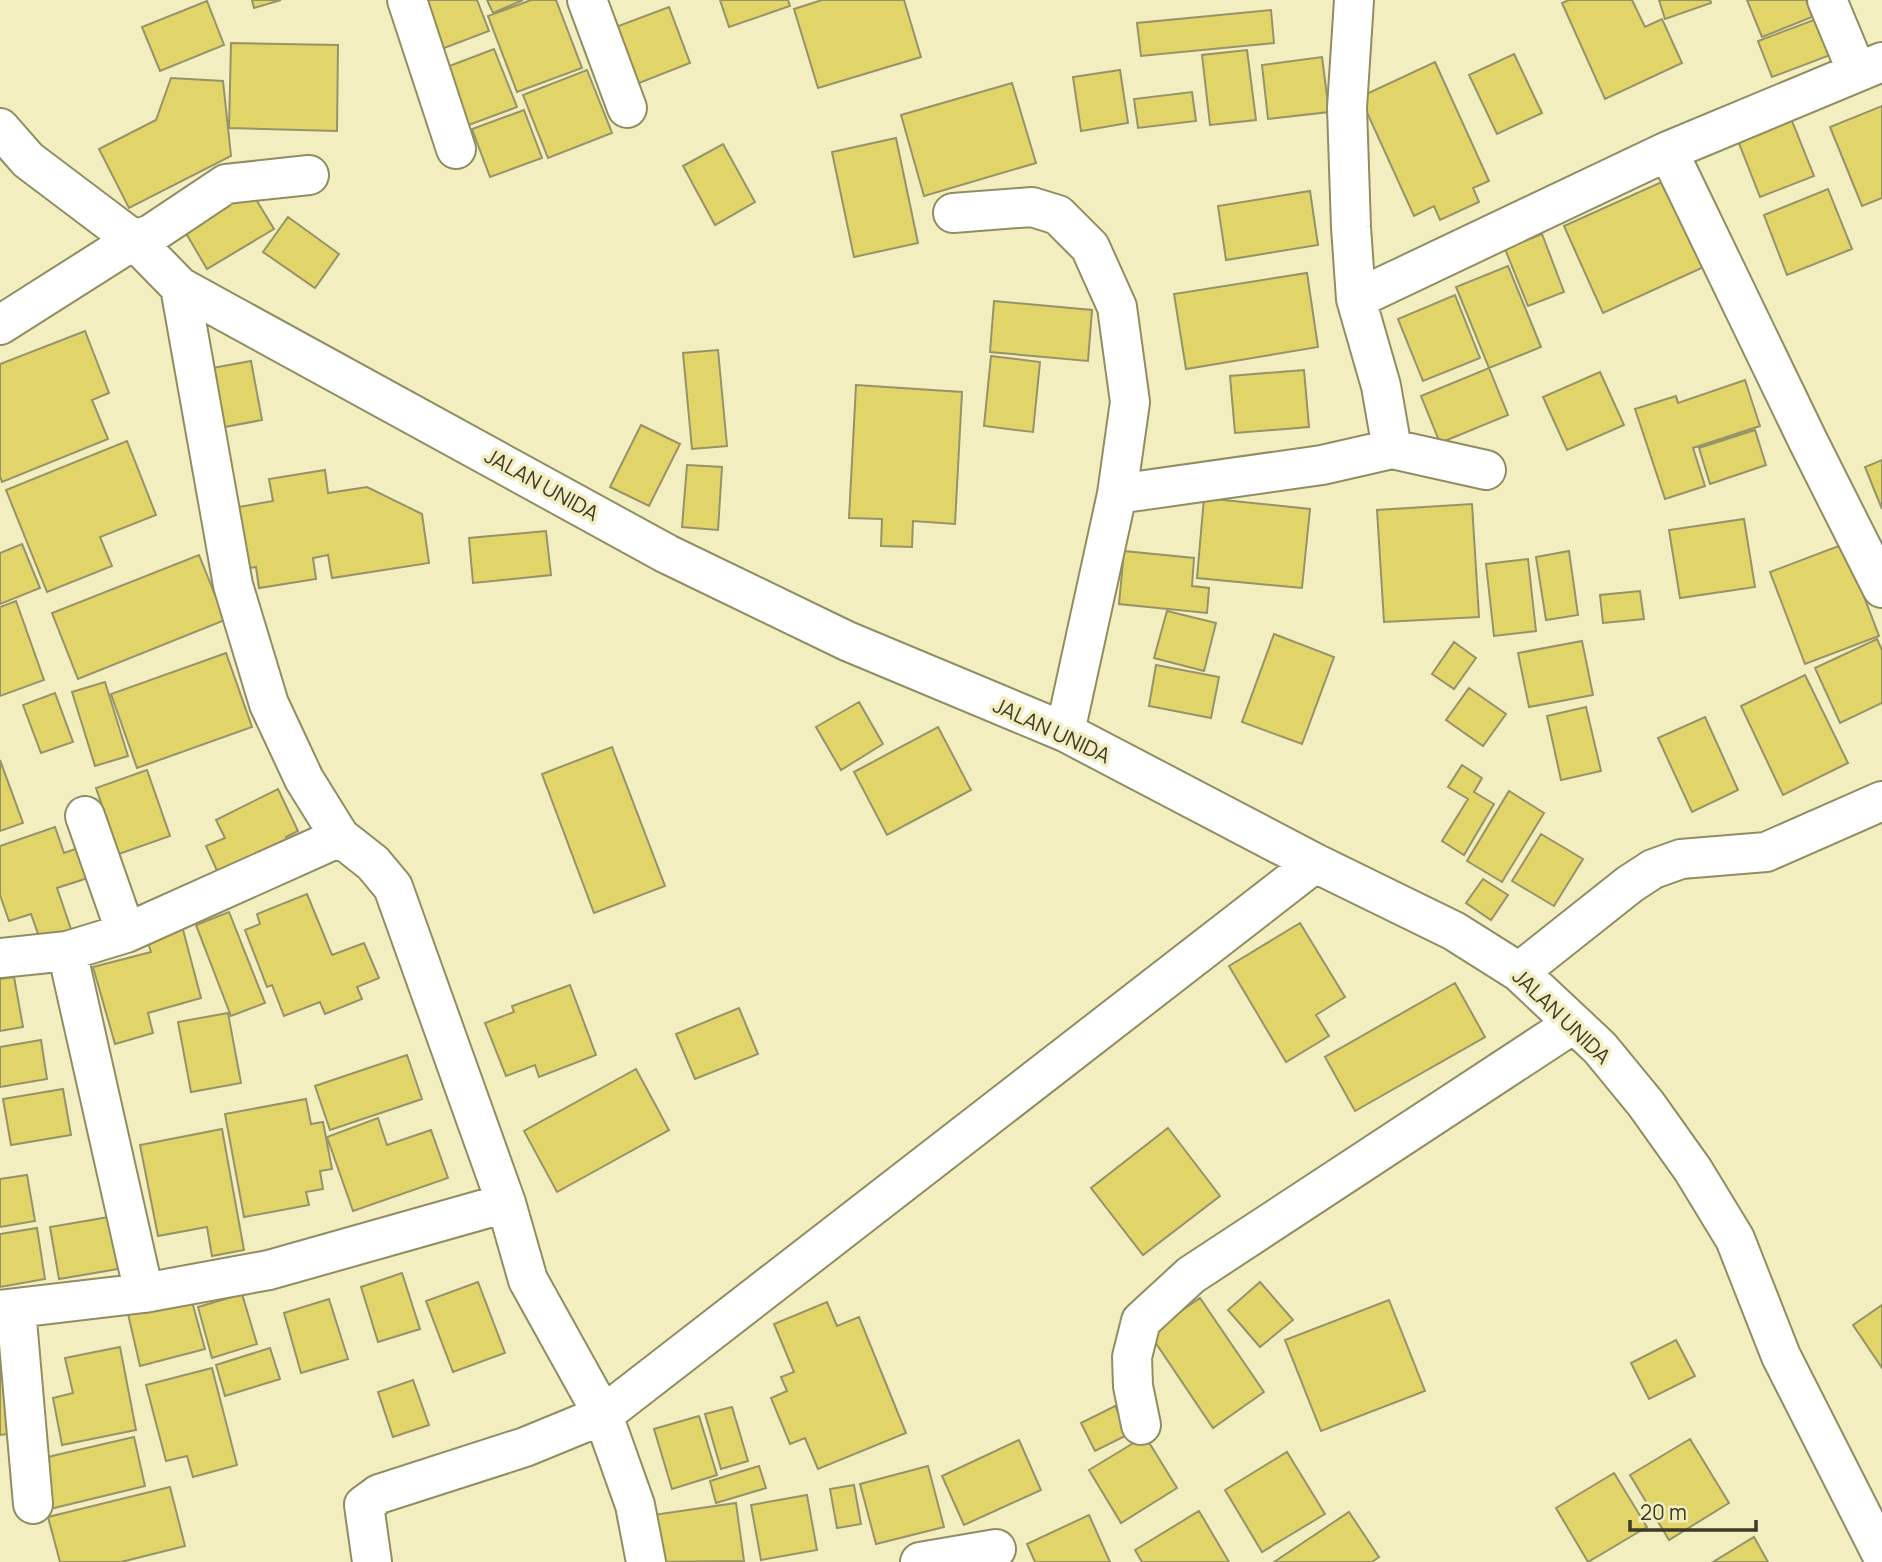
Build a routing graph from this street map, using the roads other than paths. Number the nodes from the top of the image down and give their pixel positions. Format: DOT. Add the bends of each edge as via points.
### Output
graph roads {
  1 [pos="407,0"];
  2 [pos="587,0"];
  3 [pos="1354,0"];
  4 [pos="1827,0"];
  5 [pos="1870,67"];
  6 [pos="627,108"];
  7 [pos="0,128"];
  8 [pos="456,149"];
  9 [pos="1668,151"];
  10 [pos="309,175"];
  11 [pos="953,213"];
  12 [pos="134,240"];
  13 [pos="180,287"];
  14 [pos="1356,299"];
  15 [pos="0,325"];
  16 [pos="1392,449"];
  17 [pos="1486,470"];
  18 [pos="1117,494"];
  19 [pos="1882,588"];
  20 [pos="1065,732"];
  21 [pos="1882,801"];
  22 [pos="86,816"];
  23 [pos="340,837"];
  24 [pos="1315,863"];
  25 [pos="126,933"];
  26 [pos="66,951"];
  27 [pos="0,958"];
  28 [pos="1519,972"];
  29 [pos="1573,1024"];
  30 [pos="506,1203"];
  31 [pos="144,1293"];
  32 [pos="8,1310"];
  33 [pos="603,1415"];
  34 [pos="1141,1425"];
  35 [pos="33,1504"];
  36 [pos="996,1549"];
  37 [pos="1882,1555"];
  38 [pos="372,1562"];
  39 [pos="646,1562"];
  40 [pos="920,1562"];
  1 -- 8 [label="street"];
  2 -- 6 [label="street"];
  3 -- 14 [label="street" via="1347,108"];
  4 -- 5 [label="street"];
  5 -- 9 [label="street"];
  7 -- 12 [label="street, JALAN UNIDA" via="28,160"];
  9 -- 14 [label="street"];
  9 -- 19 [label="street"];
  10 -- 12 [label="street" via="226,184 151,234"];
  11 -- 18 [label="street" via="1032,207 1058,215 1090,247 1117,307 1130,402"];
  12 -- 13 [label="street, JALAN UNIDA"];
  12 -- 15 [label="street"];
  13 -- 20 [label="street, JALAN UNIDA" via="667,554 847,641"];
  13 -- 23 [label="street" via="233,585 269,704 304,779"];
  14 -- 16 [label="street" via="1381,386"];
  16 -- 17 [label="street"];
  16 -- 18 [label="street" via="1322,465"];
  18 -- 20 [label="street"];
  20 -- 24 [label="street, JALAN UNIDA"];
  21 -- 28 [label="street" via="1766,852 1681,859 1653,869"];
  22 -- 25 [label="street"];
  23 -- 25 [label="street"];
  23 -- 30 [label="street" via="373,863 393,887"];
  24 -- 28 [label="street, JALAN UNIDA" via="1454,931"];
  24 -- 33 [label="street"];
  25 -- 26 [label="street"];
  26 -- 27 [label="street"];
  26 -- 31 [label="street"];
  28 -- 29 [label="street, JALAN UNIDA"];
  29 -- 34 [label="street" via="1191,1275 1141,1321 1132,1357"];
  29 -- 37 [label="street, JALAN UNIDA" via="1600,1048 1646,1104 1735,1239 1782,1356"];
  30 -- 31 [label="street" via="269,1270"];
  30 -- 33 [label="street" via="528,1280"];
  31 -- 32 [label="street"];
  32 -- 35 [label="street"];
  33 -- 38 [label="street" via="525,1447 379,1494 364,1505"];
  33 -- 39 [label="street" via="635,1505"];
  36 -- 40 [label="street"];
}
